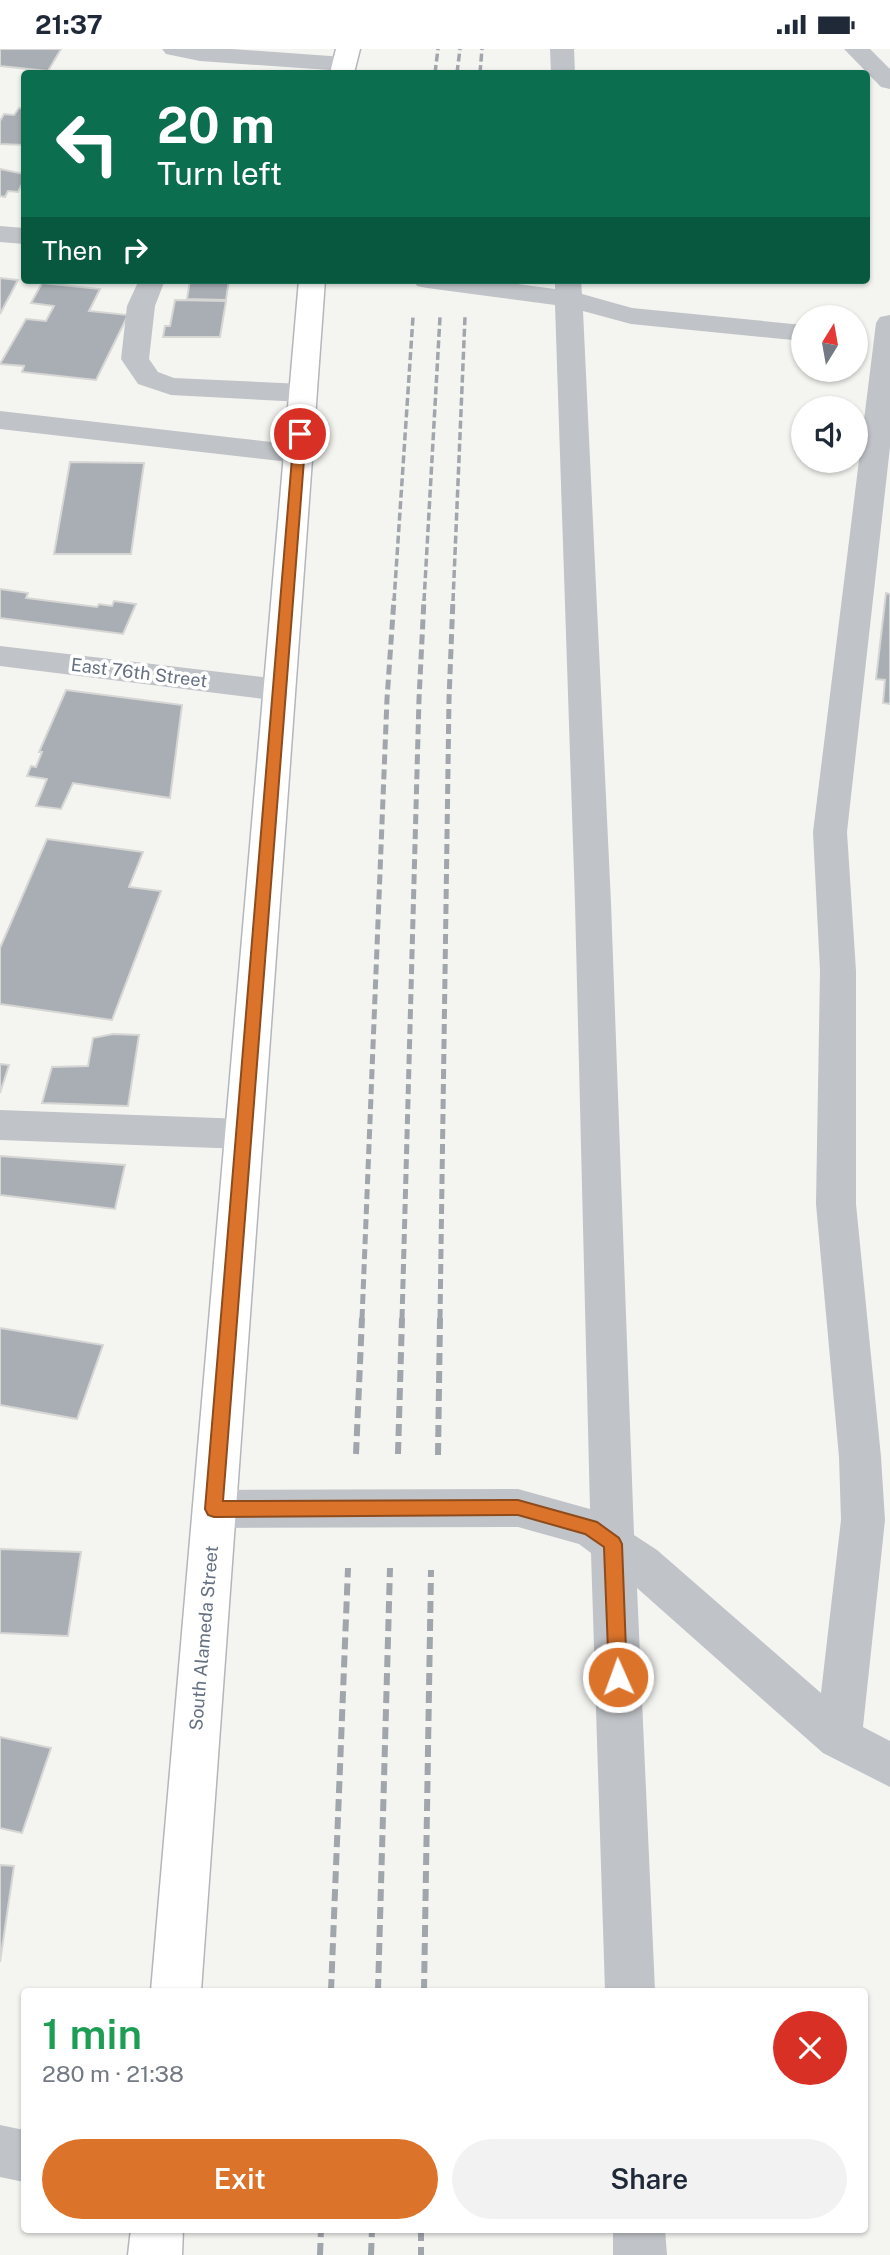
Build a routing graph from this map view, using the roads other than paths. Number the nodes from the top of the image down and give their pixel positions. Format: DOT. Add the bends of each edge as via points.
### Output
graph roads {
  1 [pos="174,49"];
  2 [pos="562,49"];
  3 [pos="856,49"];
  4 [pos="345,62"];
  5 [pos="563,70"];
  6 [pos="888,76"];
  7 [pos="0,234"];
  8 [pos="21,236"];
  9 [pos="312,284"];
  10 [pos="483,284"];
  11 [pos="568,290"];
  12 [pos="146,293"];
  13 [pos="791,332"];
  14 [pos="881,334"];
  15 [pos="303,393"];
  16 [pos="0,420"];
  17 [pos="298,454"];
  18 [pos="0,657"];
  19 [pos="279,690"];
  20 [pos="0,1125"];
  21 [pos="244,1134"];
  22 [pos="214,1509"];
  23 [pos="613,1544"];
  24 [pos="839,1738"];
  25 [pos="890,1765"];
  26 [pos="176,1988"];
  27 [pos="631,1988"];
  28 [pos="0,2151"];
  29 [pos="21,2155"];
  30 [pos="157,2233"];
  31 [pos="639,2233"];
  32 [pos="155,2255"];
  33 [pos="640,2255"];
  1 -- 4 [label="street"];
  2 -- 5 [label="street"];
  3 -- 6 [label="street"];
  7 -- 8 [label="street"];
  9 -- 15 [label="main road, South Alameda Street"];
  10 -- 11 [label="street"];
  11 -- 13 [label="street" via="631,316"];
  11 -- 23 [label="street"];
  12 -- 15 [label="street" via="135,359 148,378 171,386"];
  14 -- 24 [label="street" via="830,831 838,971 836,1204 863,1520"];
  15 -- 17 [label="main road, South Alameda Street"];
  16 -- 17 [label="street"];
  17 -- 19 [label="main road, South Alameda Street"];
  18 -- 19 [label="street, East 76th Street"];
  19 -- 21 [label="main road, South Alameda Street"];
  20 -- 21 [label="street"];
  21 -- 22 [label="main road, South Alameda Street"];
  22 -- 23 [label="street" via="518,1507 591,1528"];
  22 -- 26 [label="main road, South Alameda Street"];
  23 -- 24 [label="street"];
  23 -- 27 [label="street"];
  24 -- 25 [label="street"];
  28 -- 29 [label="street"];
  30 -- 32 [label="main road"];
  31 -- 33 [label="street"];
}
